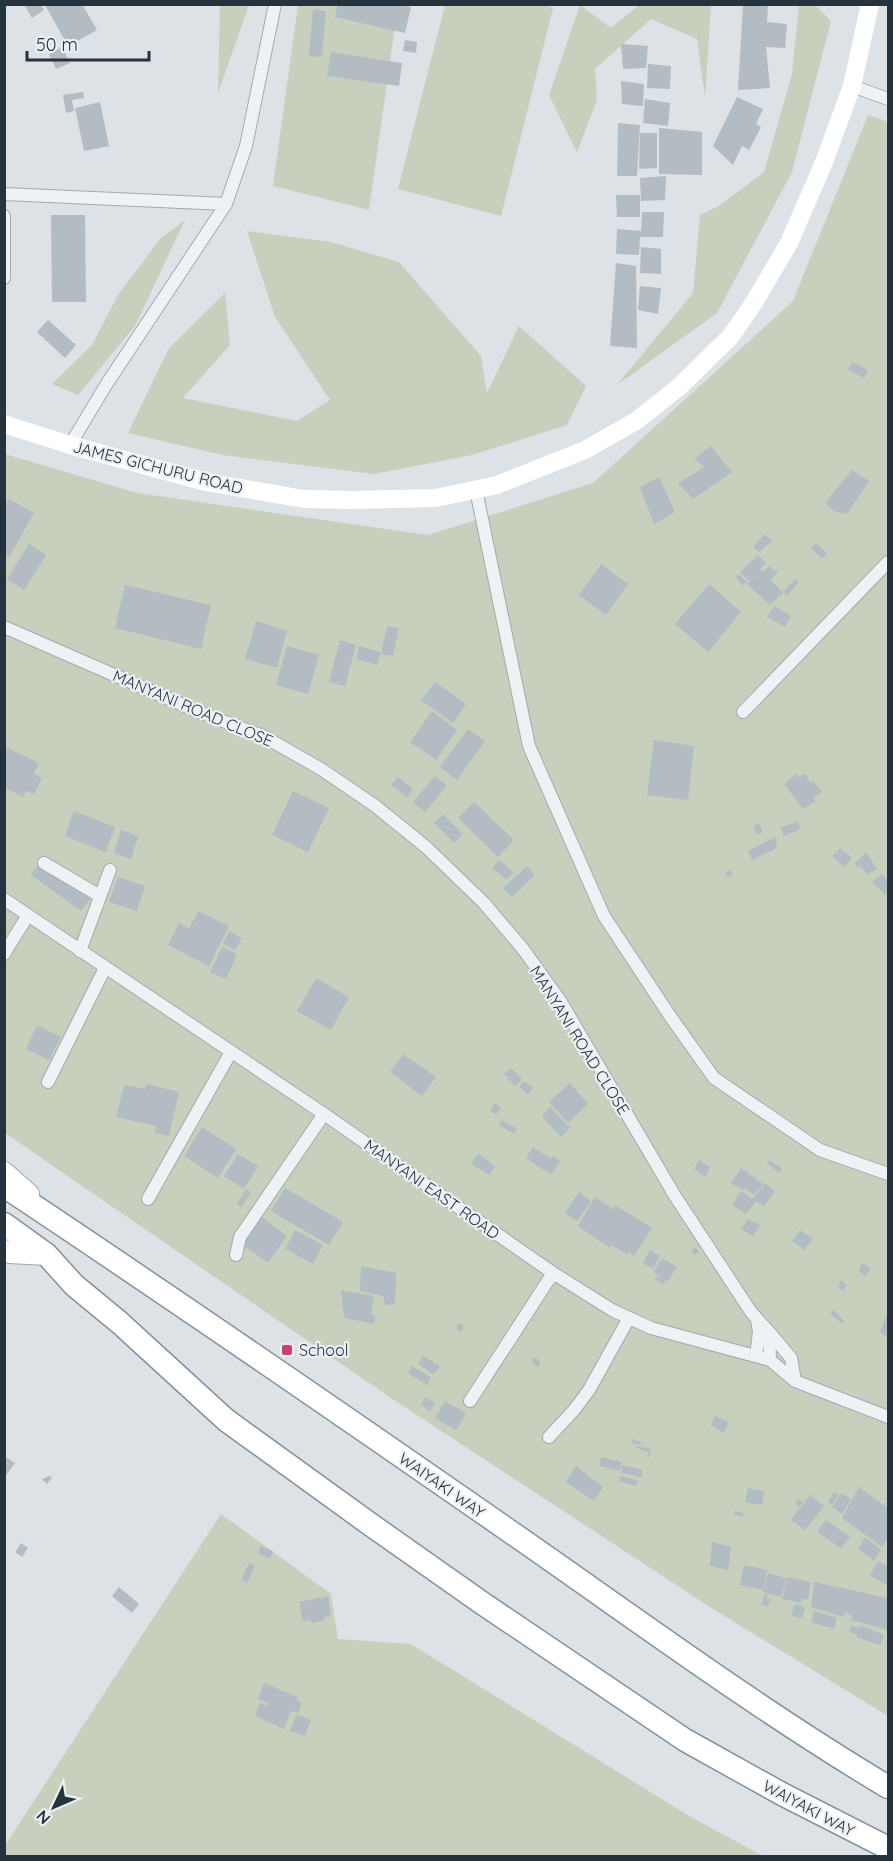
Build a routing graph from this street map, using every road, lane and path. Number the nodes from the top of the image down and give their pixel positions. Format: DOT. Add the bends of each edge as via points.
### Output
graph roads {
  1 [pos="275,4"];
  2 [pos="870,4"];
  3 [pos="852,86"];
  4 [pos="888,99"];
  5 [pos="4,194"];
  6 [pos="226,204"];
  7 [pos="4,216"];
  8 [pos="4,278"];
  9 [pos="4,424"];
  10 [pos="70,445"];
  11 [pos="476,490"];
  12 [pos="888,562"];
  13 [pos="4,627"];
  14 [pos="743,712"];
  15 [pos="44,863"];
  16 [pos="110,870"];
  17 [pos="100,896"];
  18 [pos="4,898"];
  19 [pos="28,915"];
  20 [pos="80,951"];
  21 [pos="4,954"];
  22 [pos="105,968"];
  23 [pos="231,1052"];
  24 [pos="48,1082"];
  25 [pos="324,1114"];
  26 [pos="4,1172"];
  27 [pos="888,1174"];
  28 [pos="4,1186"];
  29 [pos="148,1199"];
  30 [pos="61,1223"];
  31 [pos="4,1224"];
  32 [pos="4,1250"];
  33 [pos="47,1255"];
  34 [pos="236,1255"];
  35 [pos="553,1273"];
  36 [pos="629,1318"];
  37 [pos="757,1320"];
  38 [pos="769,1332"];
  39 [pos="756,1356"];
  40 [pos="770,1360"];
  41 [pos="795,1381"];
  42 [pos="470,1401"];
  43 [pos="888,1417"];
  44 [pos="549,1437"];
  45 [pos="888,1787"];
  46 [pos="888,1848"];
  1 -- 6 [label="street" via="246,146"];
  2 -- 3 [label="main road, JAMES GICHURU ROAD"];
  3 -- 4 [label="street"];
  3 -- 11 [label="main road, JAMES GICHURU ROAD" via="789,243 730,336 679,387 636,421 585,450"];
  5 -- 6 [label="street"];
  6 -- 10 [label="street"];
  7 -- 8 [label="street"];
  9 -- 10 [label="main road, JAMES GICHURU ROAD"];
  10 -- 11 [label="main road, JAMES GICHURU ROAD" via="206,482 304,499 436,498"];
  11 -- 27 [label="street" via="529,746 604,916 714,1078 820,1150"];
  12 -- 14 [label="street"];
  13 -- 37 [label="street, MANYANI ROAD CLOSE" via="263,736 330,775 426,847 484,903 561,1002 675,1196"];
  15 -- 17 [label="street"];
  16 -- 17 [label="street"];
  17 -- 20 [label="street"];
  18 -- 19 [label="street, MANYANI EAST ROAD"];
  19 -- 20 [label="street, MANYANI EAST ROAD"];
  19 -- 21 [label="street"];
  20 -- 22 [label="street, MANYANI EAST ROAD"];
  22 -- 23 [label="street, MANYANI EAST ROAD"];
  22 -- 24 [label="street"];
  23 -- 25 [label="street, MANYANI EAST ROAD"];
  23 -- 29 [label="street"];
  25 -- 34 [label="street" via="240,1237"];
  25 -- 35 [label="street, MANYANI EAST ROAD"];
  26 -- 30 [label="main road, WAIYAKI WAY"];
  28 -- 30 [label="highway"];
  30 -- 45 [label="highway, WAIYAKI WAY" via="759,1705"];
  31 -- 33 [label="highway, WAIYAKI WAY"];
  32 -- 33 [label="main road"];
  33 -- 46 [label="highway, WAIYAKI WAY" via="74,1285 226,1420 453,1583 685,1740"];
  35 -- 36 [label="street, MANYANI EAST ROAD"];
  35 -- 42 [label="street"];
  36 -- 39 [label="street, MANYANI EAST ROAD" via="651,1328"];
  36 -- 44 [label="street" via="589,1390"];
  37 -- 38 [label="street, MANYANI ROAD CLOSE"];
  37 -- 39 [label="street"];
  38 -- 40 [label="street"];
  38 -- 41 [label="street, MANYANI ROAD CLOSE" via="791,1358"];
  39 -- 40 [label="street, MANYANI EAST ROAD"];
  40 -- 41 [label="street, MANYANI EAST ROAD"];
  41 -- 43 [label="street, MANYANI EAST ROAD"];
}
